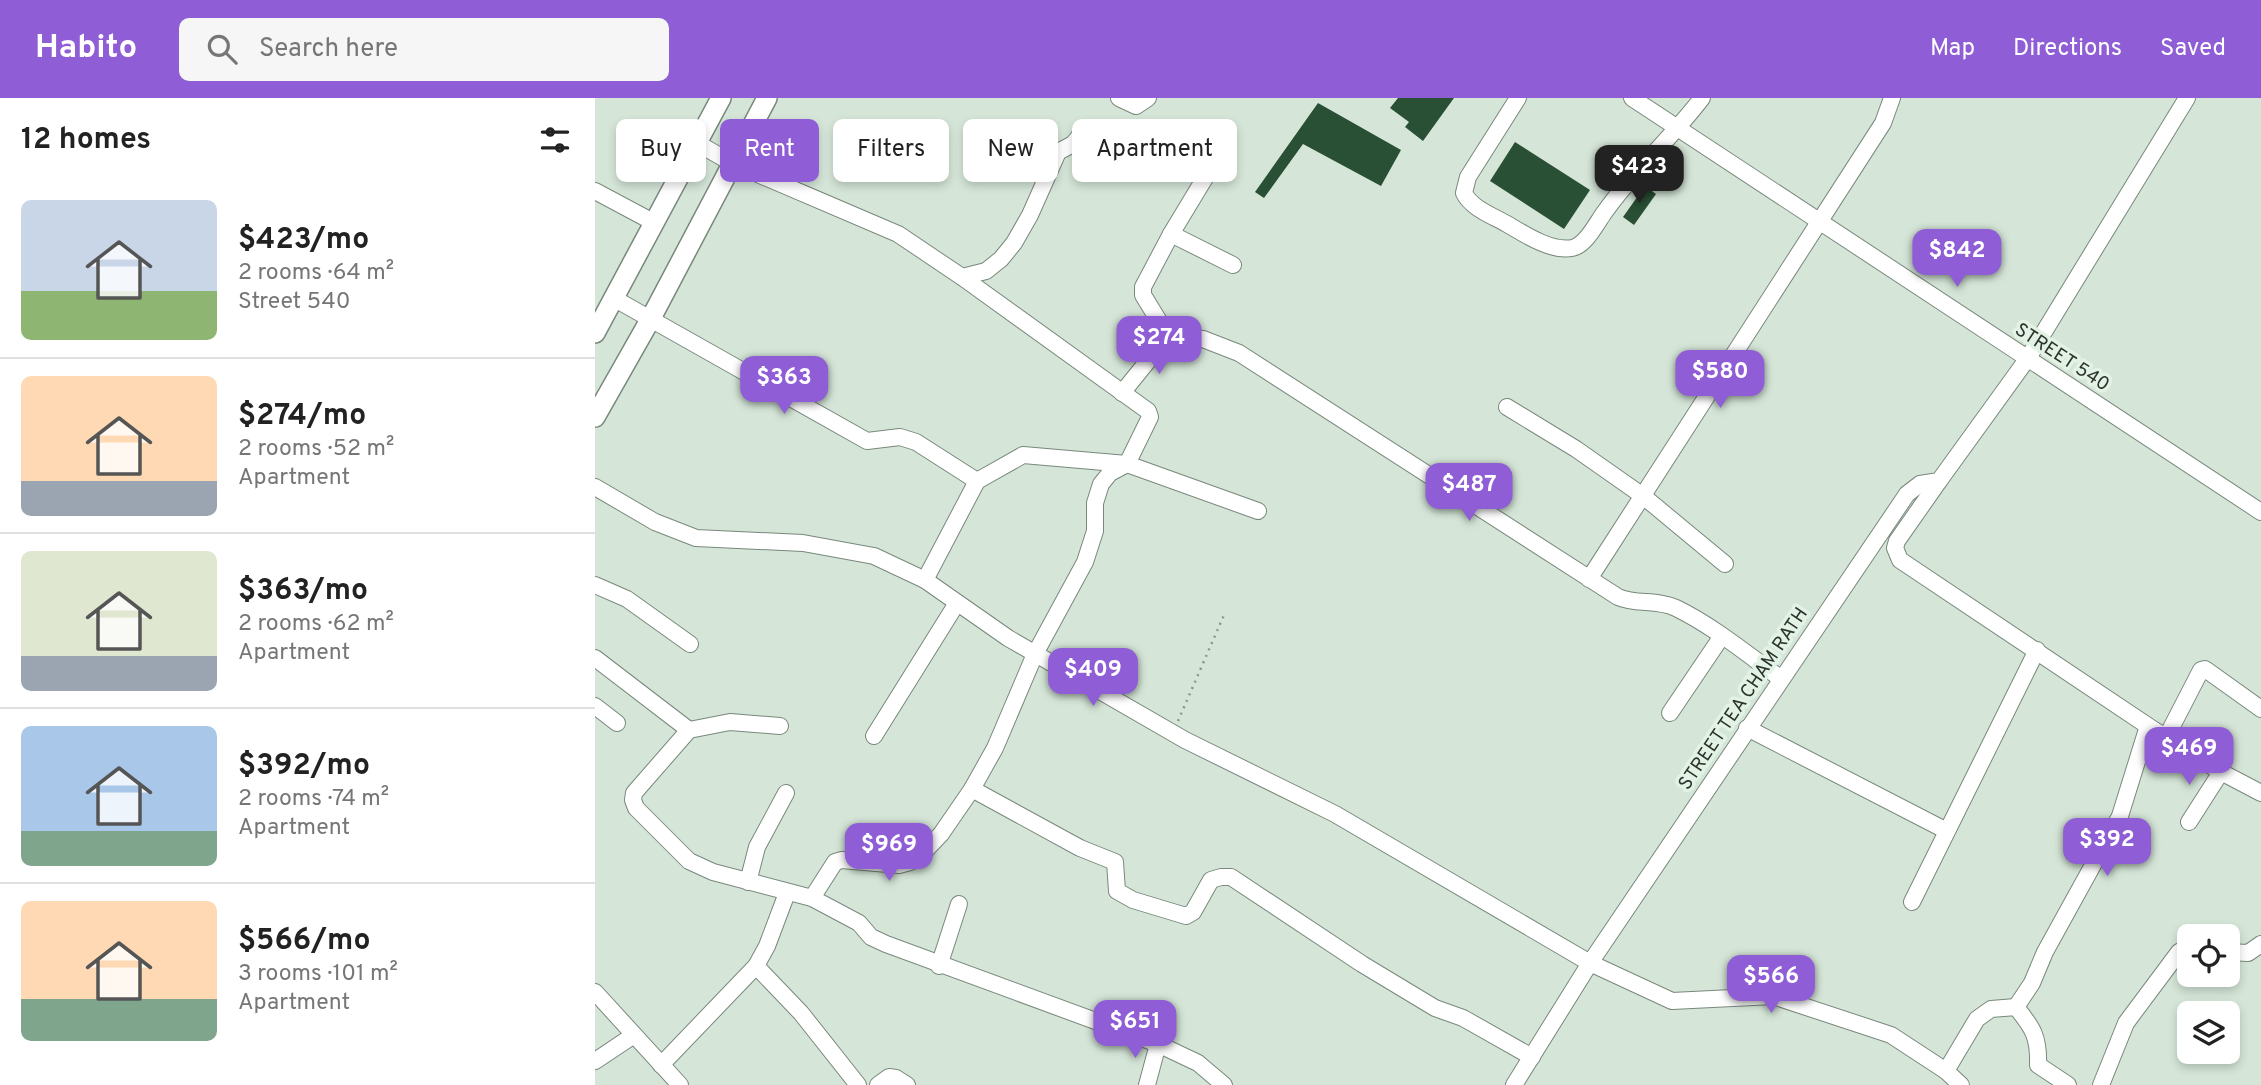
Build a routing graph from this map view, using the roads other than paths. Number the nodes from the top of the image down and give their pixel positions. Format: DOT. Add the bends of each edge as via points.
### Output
graph roads {
  1 [pos="722,98"];
  2 [pos="767,98"];
  3 [pos="1119,98"];
  4 [pos="1148,98"];
  5 [pos="1518,98"];
  6 [pos="1632,98"];
  7 [pos="1702,98"];
  8 [pos="1892,98"];
  9 [pos="2187,98"];
  10 [pos="756,119"];
  11 [pos="706,127"];
  12 [pos="1679,129"];
  13 [pos="1072,145"];
  14 [pos="677,182"];
  15 [pos="722,182"];
  16 [pos="776,182"];
  17 [pos="1202,182"];
  18 [pos="595,191"];
  19 [pos="1819,221"];
  20 [pos="655,223"];
  21 [pos="1171,234"];
  22 [pos="1233,265"];
  23 [pos="962,277"];
  24 [pos="615,299"];
  25 [pos="650,320"];
  26 [pos="595,333"];
  27 [pos="1168,336"];
  28 [pos="2028,358"];
  29 [pos="1122,393"];
  30 [pos="1507,407"];
  31 [pos="595,417"];
  32 [pos="1127,464"];
  33 [pos="977,481"];
  34 [pos="1939,481"];
  35 [pos="595,487"];
  36 [pos="1643,496"];
  37 [pos="1258,511"];
  38 [pos="2261,512"];
  39 [pos="1725,564"];
  40 [pos="1589,579"];
  41 [pos="925,580"];
  42 [pos="595,585"];
  43 [pos="957,603"];
  44 [pos="1722,636"];
  45 [pos="690,644"];
  46 [pos="2037,650"];
  47 [pos="1035,654"];
  48 [pos="595,658"];
  49 [pos="1780,678"];
  50 [pos="595,706"];
  51 [pos="2261,709"];
  52 [pos="1670,713"];
  53 [pos="617,723"];
  54 [pos="780,726"];
  55 [pos="2148,726"];
  56 [pos="1747,728"];
  57 [pos="689,730"];
  58 [pos="874,736"];
  59 [pos="2167,736"];
  60 [pos="2221,772"];
  61 [pos="972,789"];
  62 [pos="786,793"];
  63 [pos="2261,793"];
  64 [pos="2189,822"];
  65 [pos="1945,830"];
  66 [pos="748,881"];
  67 [pos="787,893"];
  68 [pos="813,898"];
  69 [pos="1912,902"];
  70 [pos="959,904"];
  71 [pos="2261,944"];
  72 [pos="2240,953"];
  73 [pos="2177,954"];
  74 [pos="1590,963"];
  75 [pos="756,966"];
  76 [pos="939,966"];
  77 [pos="595,992"];
  78 [pos="2016,1007"];
  79 [pos="634,1035"];
  80 [pos="1158,1044"];
  81 [pos="1532,1057"];
  82 [pos="595,1062"];
  83 [pos="661,1065"];
  84 [pos="1946,1071"];
  85 [pos="680,1085"];
  86 [pos="858,1085"];
  87 [pos="878,1085"];
  88 [pos="907,1085"];
  89 [pos="1147,1085"];
  90 [pos="1224,1085"];
  91 [pos="1514,1085"];
  92 [pos="1961,1085"];
  93 [pos="2068,1085"];
  94 [pos="2101,1085"];
  1 -- 11 [label="main road"];
  2 -- 10 [label="main road"];
  3 -- 4 [label="street" via="1136,106"];
  5 -- 12 [label="street" via="1468,177 1464,193 1476,206 1522,233 1559,248 1574,247 1584,240 1624,184"];
  6 -- 12 [label="street, STREET 540"];
  7 -- 12 [label="street"];
  8 -- 19 [label="street" via="1883,123"];
  9 -- 28 [label="street"];
  12 -- 19 [label="street, STREET 540"];
  13 -- 23 [label="street" via="1058,152 1030,215 1001,259 986,271"];
  14 -- 20 [label="main road"];
  15 -- 25 [label="main road"];
  16 -- 23 [label="street" via="898,234"];
  17 -- 21 [label="street"];
  18 -- 20 [label="street"];
  19 -- 28 [label="street, STREET 540"];
  19 -- 36 [label="street"];
  20 -- 24 [label="main road"];
  21 -- 22 [label="street"];
  21 -- 27 [label="street" via="1143,287 1143,295"];
  23 -- 29 [label="street"];
  24 -- 25 [label="street"];
  24 -- 26 [label="main road"];
  25 -- 31 [label="main road"];
  25 -- 33 [label="street" via="867,441 900,437 916,442"];
  27 -- 29 [label="street"];
  27 -- 40 [label="street" via="1203,339 1239,353"];
  28 -- 34 [label="street"];
  28 -- 38 [label="street, STREET 540"];
  29 -- 32 [label="street" via="1150,416"];
  30 -- 36 [label="street"];
  32 -- 33 [label="street" via="1023,456"];
  32 -- 37 [label="street"];
  32 -- 47 [label="street" via="1101,484 1095,503 1095,531 1085,562"];
  33 -- 41 [label="street"];
  34 -- 46 [label="street" via="1897,541 1896,554"];
  34 -- 49 [label="street, STREET TEA CHAM RATH" via="1920,484 1907,494"];
  35 -- 41 [label="street" via="655,522 697,537 803,542 874,556"];
  36 -- 39 [label="street"];
  36 -- 40 [label="street"];
  40 -- 44 [label="street" via="1624,600 1654,601 1675,608"];
  41 -- 43 [label="street"];
  42 -- 45 [label="street" via="627,599"];
  43 -- 47 [label="street"];
  43 -- 58 [label="street"];
  44 -- 49 [label="street"];
  44 -- 52 [label="street"];
  46 -- 55 [label="street"];
  46 -- 65 [label="street"];
  47 -- 61 [label="street" via="995,748"];
  47 -- 74 [label="street" via="1173,733 1335,814"];
  48 -- 57 [label="street"];
  49 -- 56 [label="street, STREET TEA CHAM RATH"];
  50 -- 53 [label="street"];
  51 -- 59 [label="street" via="2205,668"];
  54 -- 57 [label="street" via="730,722"];
  55 -- 59 [label="street"];
  55 -- 78 [label="street" via="2120,816"];
  56 -- 65 [label="street"];
  56 -- 74 [label="street, STREET TEA CHAM RATH"];
  57 -- 66 [label="street" via="634,793 636,808 689,861"];
  59 -- 60 [label="street"];
  60 -- 63 [label="street"];
  60 -- 64 [label="street"];
  61 -- 68 [label="street" via="919,857 899,865 835,862"];
  61 -- 81 [label="street" via="1115,862 1117,891 1133,901 1186,916 1193,912 1210,880 1231,877 1434,1008 1463,1018"];
  62 -- 66 [label="street" via="757,847"];
  65 -- 69 [label="street"];
  66 -- 67 [label="street"];
  67 -- 68 [label="street"];
  67 -- 75 [label="street"];
  68 -- 76 [label="street" via="859,923 871,937"];
  70 -- 76 [label="street"];
  71 -- 72 [label="street"];
  73 -- 94 [label="street" via="2126,1023"];
  74 -- 81 [label="street, STREET TEA CHAM RATH"];
  74 -- 84 [label="street" via="1672,1001 1773,996 1891,1035"];
  75 -- 83 [label="street"];
  75 -- 86 [label="street" via="801,1013"];
  76 -- 80 [label="street"];
  77 -- 79 [label="street"];
  78 -- 84 [label="street" via="1991,1009 1977,1019"];
  78 -- 93 [label="street" via="2034,1029 2038,1065"];
  79 -- 82 [label="street"];
  79 -- 83 [label="street"];
  80 -- 89 [label="street"];
  80 -- 90 [label="street" via="1198,1063"];
  81 -- 91 [label="street, STREET TEA CHAM RATH"];
  83 -- 85 [label="street"];
  84 -- 92 [label="street"];
  87 -- 88 [label="street" via="889,1077"];
}
